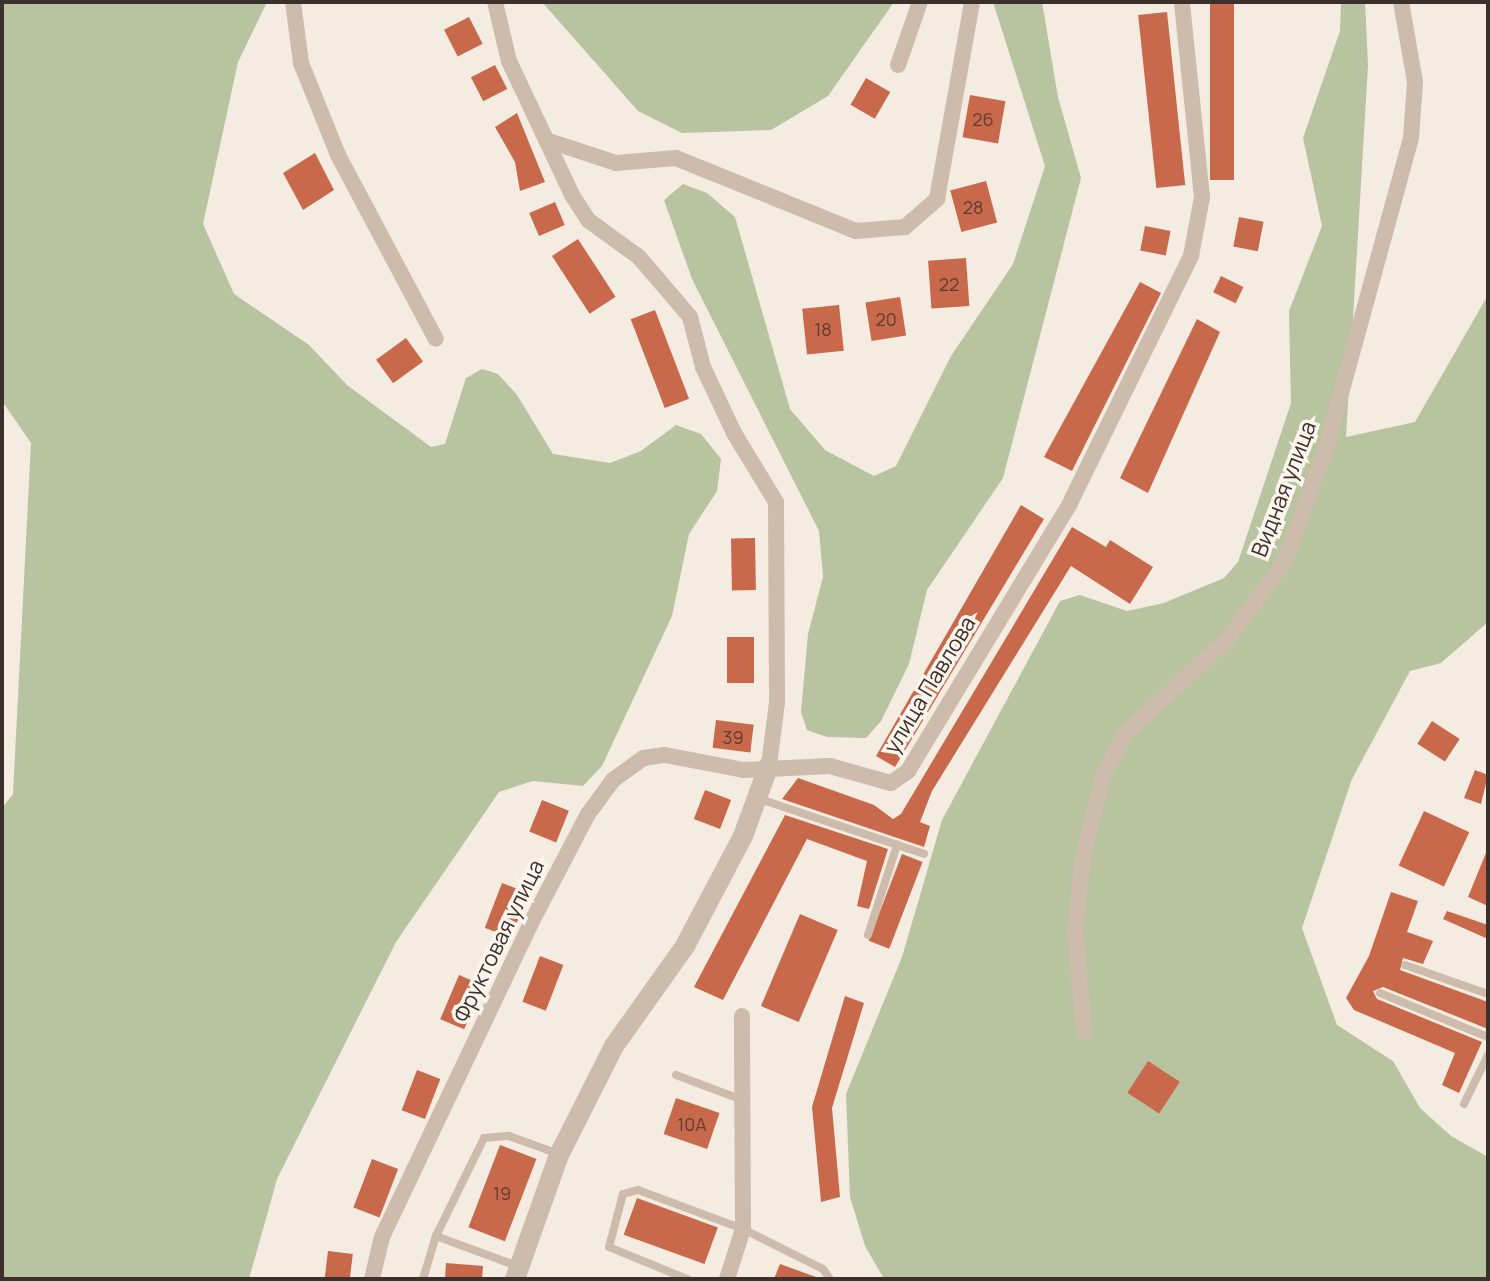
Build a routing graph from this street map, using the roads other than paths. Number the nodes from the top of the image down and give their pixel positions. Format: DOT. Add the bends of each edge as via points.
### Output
graph roads {
  1 [pos="293,2"];
  2 [pos="495,2"];
  3 [pos="920,2"];
  4 [pos="972,2"];
  5 [pos="1182,2"];
  6 [pos="1401,2"];
  7 [pos="898,65"];
  8 [pos="546,140"];
  9 [pos="436,339"];
  10 [pos="769,765"];
  11 [pos="760,799"];
  12 [pos="897,845"];
  13 [pos="924,854"];
  14 [pos="868,935"];
  15 [pos="1405,965"];
  16 [pos="1380,993"];
  17 [pos="1488,994"];
  18 [pos="742,1016"];
  19 [pos="1084,1031"];
  20 [pos="1488,1037"];
  21 [pos="1488,1055"];
  22 [pos="676,1075"];
  23 [pos="743,1101"];
  24 [pos="1464,1104"];
  25 [pos="559,1155"];
  26 [pos="743,1229"];
  27 [pos="436,1236"];
  28 [pos="516,1273"];
  29 [pos="372,1279"];
  30 [pos="423,1279"];
  31 [pos="687,1279"];
  32 [pos="727,1279"];
  33 [pos="830,1279"];
  1 -- 9 [label="street" via="301,63 338,155"];
  2 -- 8 [label="street" via="509,61"];
  3 -- 7 [label="street"];
  4 -- 8 [label="street" via="937,199 905,227 856,231 676,158 616,163"];
  5 -- 10 [label="street, улица Павлова" via="1202,197 1191,256 1070,503 900,778 891,783 830,766"];
  6 -- 19 [label="street, Видная улица" via="1415,82 1411,138 1327,445 1284,563 1227,640 1125,734 1103,776 1089,827 1075,930"];
  8 -- 10 [label="street" via="588,220 639,257 690,317 703,367 734,433 776,502 777,702"];
  10 -- 11 [label="street"];
  10 -- 29 [label="street, Фруктовая улица" via="744,770 665,755 643,758 613,780 588,814 532,921 382,1237"];
  11 -- 12 [label="lane"];
  11 -- 25 [label="street" via="685,946 614,1046"];
  12 -- 13 [label="lane"];
  12 -- 14 [label="lane"];
  15 -- 17 [label="lane"];
  16 -- 20 [label="lane"];
  18 -- 23 [label="street"];
  21 -- 24 [label="lane"];
  22 -- 23 [label="lane"];
  23 -- 26 [label="street"];
  25 -- 27 [label="lane" via="509,1136 484,1138"];
  25 -- 28 [label="street"];
  26 -- 31 [label="lane" via="638,1190 623,1194 609,1247"];
  26 -- 32 [label="street"];
  26 -- 33 [label="lane" via="823,1269"];
  27 -- 28 [label="lane"];
  27 -- 30 [label="lane"];
}
